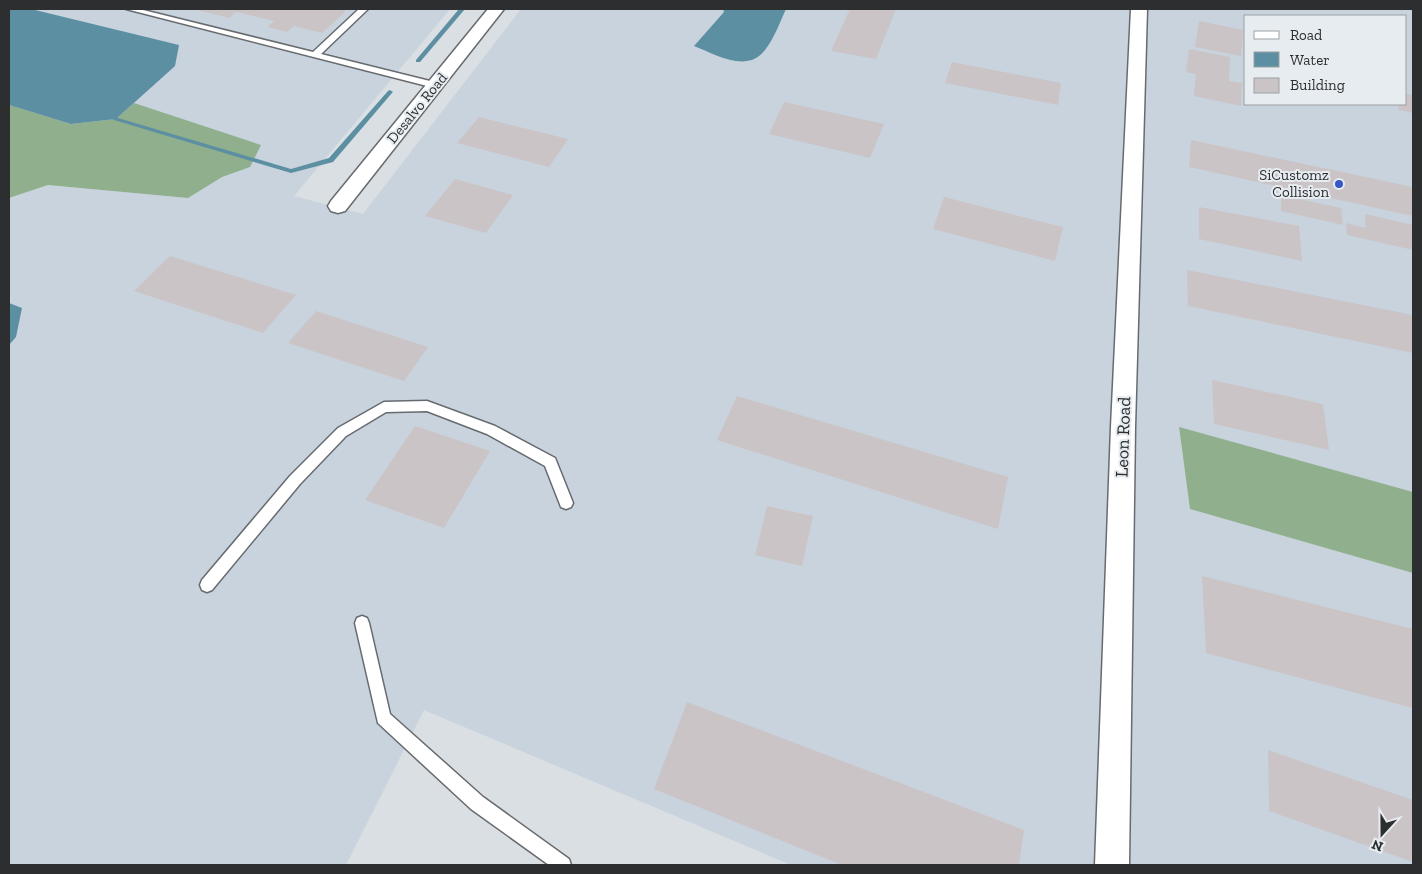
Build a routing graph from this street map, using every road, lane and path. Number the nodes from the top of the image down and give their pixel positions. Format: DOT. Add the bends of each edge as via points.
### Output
graph roads {
  1 [pos="130,9"];
  2 [pos="364,9"];
  3 [pos="496,9"];
  4 [pos="1139,9"];
  5 [pos="315,55"];
  6 [pos="435,85"];
  7 [pos="338,206"];
  8 [pos="566,503"];
  9 [pos="208,585"];
  10 [pos="362,623"];
  11 [pos="563,865"];
  12 [pos="1112,865"];
  1 -- 5 [label="lane"];
  2 -- 5 [label="lane"];
  3 -- 6 [label="street, Desalvo Road"];
  4 -- 12 [label="street, Leon Road" via="1123,427"];
  5 -- 6 [label="lane"];
  6 -- 7 [label="street, Desalvo Road"];
  8 -- 9 [label="lane" via="550,462 491,430 427,406 384,407 342,432 295,480"];
  10 -- 11 [label="lane" via="383,718 477,803"];
}
